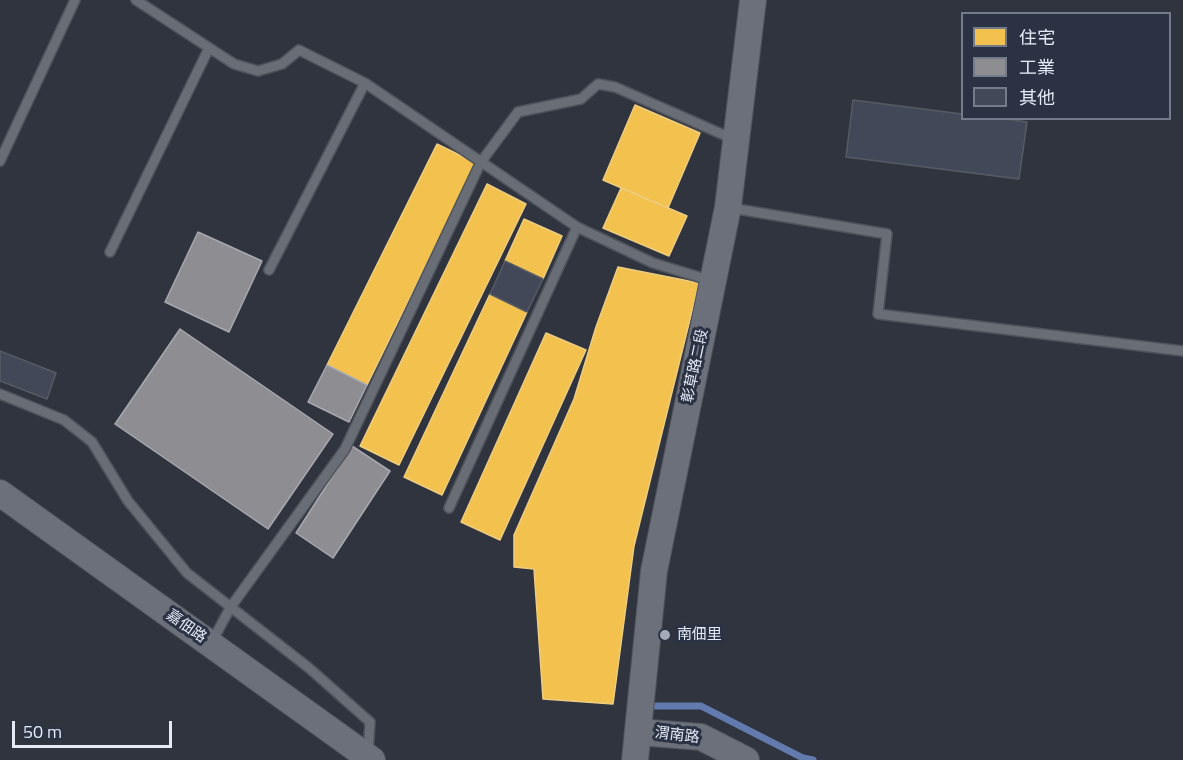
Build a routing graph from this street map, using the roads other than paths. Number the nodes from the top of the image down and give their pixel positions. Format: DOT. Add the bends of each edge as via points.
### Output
graph roads {
  1 [pos="75,0"];
  2 [pos="136,0"];
  3 [pos="753,0"];
  4 [pos="209,48"];
  5 [pos="365,83"];
  6 [pos="737,141"];
  7 [pos="0,161"];
  8 [pos="481,162"];
  9 [pos="728,207"];
  10 [pos="577,227"];
  11 [pos="110,252"];
  12 [pos="269,270"];
  13 [pos="715,281"];
  14 [pos="1183,351"];
  15 [pos="0,394"];
  16 [pos="0,493"];
  17 [pos="449,508"];
  18 [pos="230,608"];
  19 [pos="210,644"];
  20 [pos="639,732"];
  21 [pos="370,758"];
  22 [pos="635,760"];
  23 [pos="746,760"];
  1 -- 7 [label="lane"];
  2 -- 4 [label="lane"];
  3 -- 6 [label="street, 彰草路二段"];
  4 -- 5 [label="lane" via="234,64 258,71 282,64 298,50"];
  4 -- 11 [label="lane"];
  5 -- 8 [label="lane"];
  5 -- 12 [label="lane"];
  6 -- 8 [label="lane" via="615,87 598,84 581,99 518,112"];
  6 -- 9 [label="street, 彰草路二段"];
  8 -- 10 [label="lane"];
  8 -- 18 [label="lane" via="345,449"];
  9 -- 13 [label="street, 彰草路二段"];
  9 -- 14 [label="lane" via="887,234 878,314"];
  10 -- 13 [label="lane" via="654,263"];
  10 -- 17 [label="lane"];
  13 -- 20 [label="street, 彰草路二段" via="654,571"];
  15 -- 18 [label="lane" via="64,420 92,442 128,501 187,573"];
  16 -- 19 [label="street, 嘉佃路"];
  18 -- 19 [label="lane"];
  18 -- 21 [label="lane" via="309,668 370,723"];
  19 -- 21 [label="street, 嘉佃路"];
  20 -- 22 [label="street, 彰草路二段"];
  20 -- 23 [label="street, 渭南路" via="701,737"];
}
